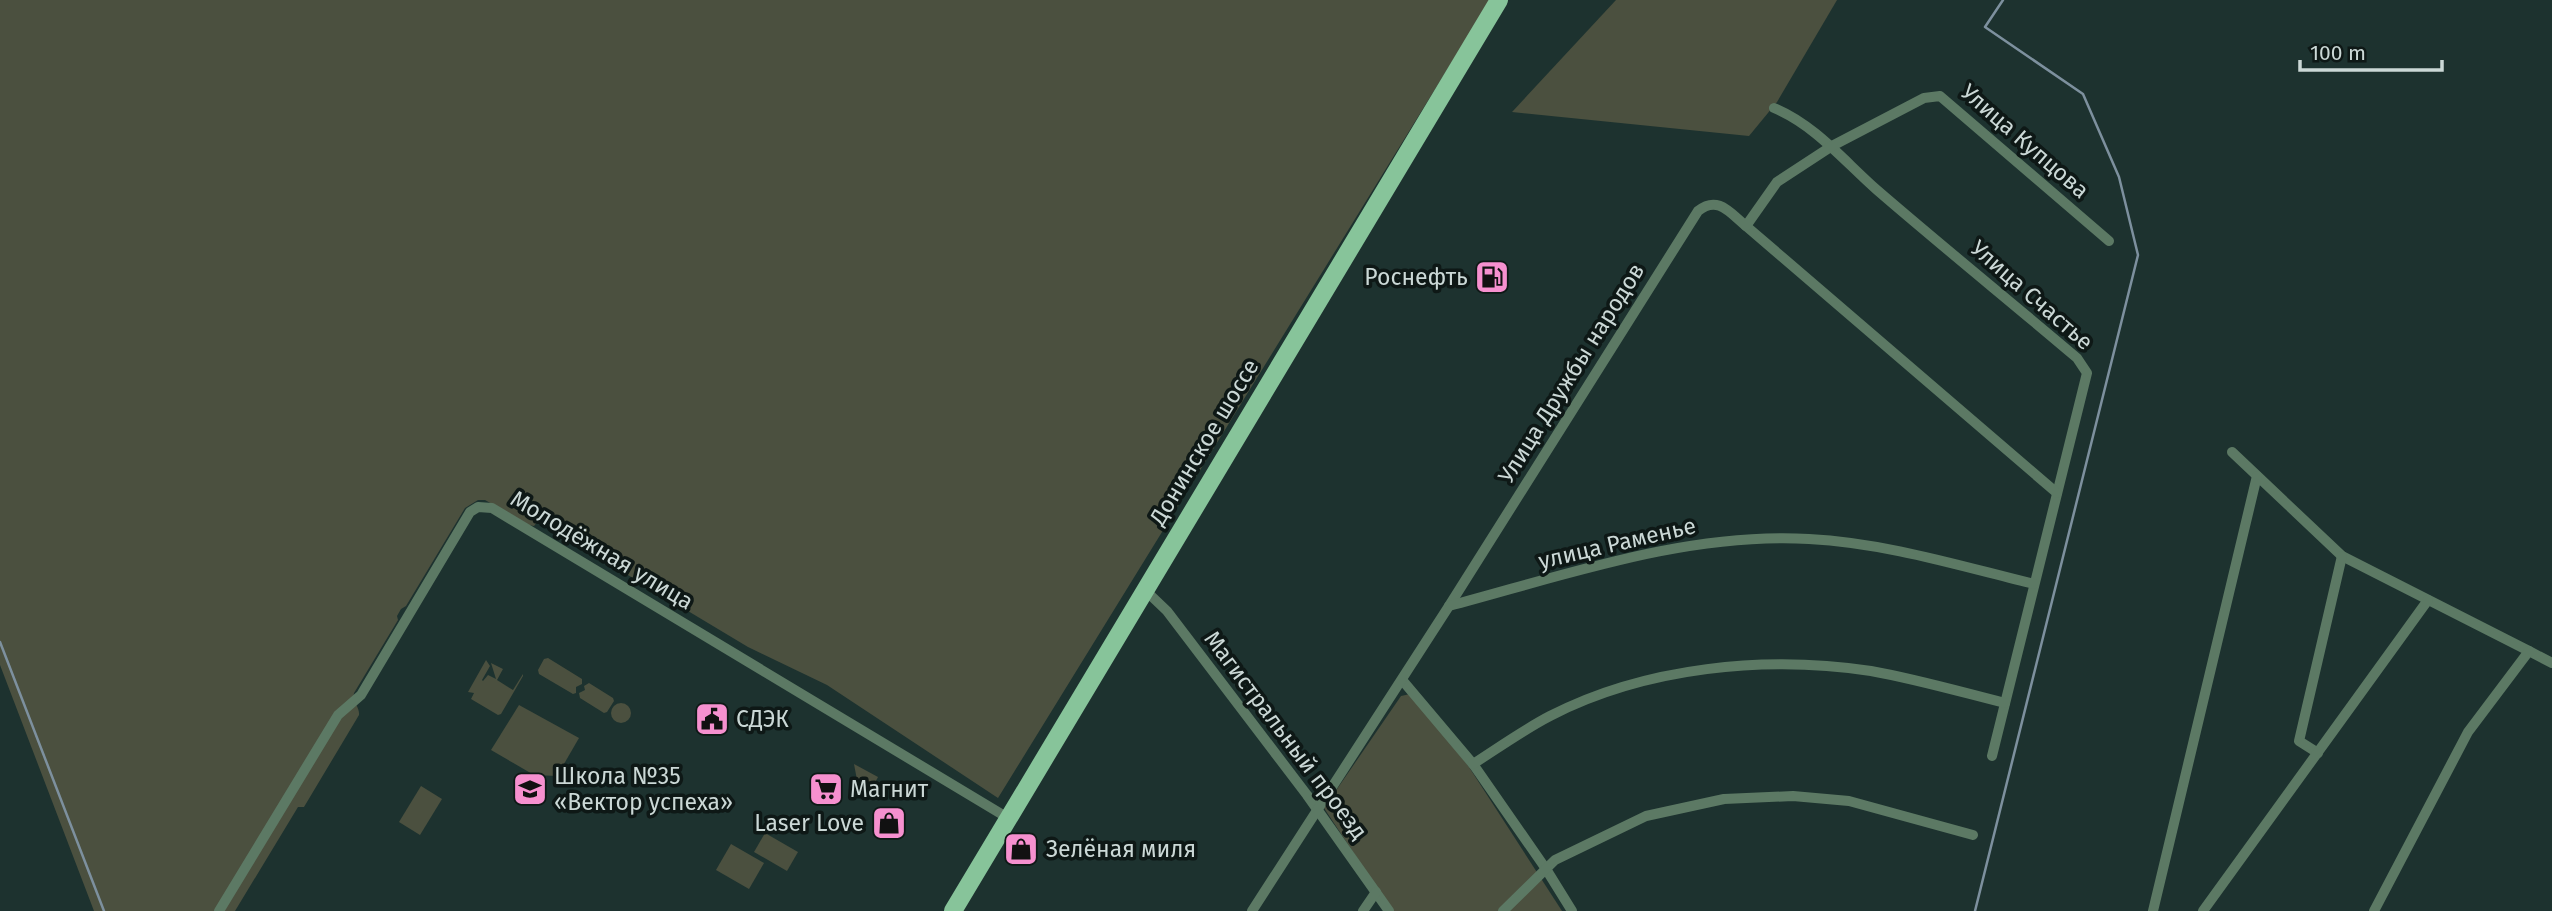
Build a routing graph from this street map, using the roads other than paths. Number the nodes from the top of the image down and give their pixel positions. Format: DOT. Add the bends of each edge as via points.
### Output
graph roads {
  1 [pos="1499,0"];
  2 [pos="1774,108"];
  3 [pos="1832,146"];
  4 [pos="1746,226"];
  5 [pos="2109,241"];
  6 [pos="2232,452"];
  7 [pos="2257,476"];
  8 [pos="2057,493"];
  9 [pos="2342,556"];
  10 [pos="2034,584"];
  11 [pos="1144,590"];
  12 [pos="2428,600"];
  13 [pos="1450,606"];
  14 [pos="2529,651"];
  15 [pos="2552,663"];
  16 [pos="1403,681"];
  17 [pos="2005,703"];
  18 [pos="2318,753"];
  19 [pos="1992,756"];
  20 [pos="1473,764"];
  21 [pos="1318,810"];
  22 [pos="1008,818"];
  23 [pos="1973,835"];
  24 [pos="1546,869"];
  25 [pos="1376,892"];
  26 [pos="219,911"];
  27 [pos="953,911"];
  28 [pos="1252,911"];
  29 [pos="1363,911"];
  30 [pos="1389,911"];
  31 [pos="1503,911"];
  32 [pos="1572,911"];
  33 [pos="2152,911"];
  34 [pos="2203,911"];
  35 [pos="2374,911"];
  1 -- 11 [label="main road, Донинское шоссе"];
  2 -- 3 [label="street, Улица Счастье"];
  3 -- 4 [label="street" via="1777,182"];
  3 -- 5 [label="street, Улица Купцова" via="1924,98 1940,96"];
  3 -- 8 [label="street, Улица Счастье" via="2077,358 2087,373"];
  4 -- 8 [label="street, Улица Дружбы народов"];
  4 -- 13 [label="street, Улица Дружбы народов" via="1714,203 1698,211"];
  6 -- 7 [label="street"];
  7 -- 9 [label="street"];
  7 -- 33 [label="street"];
  8 -- 10 [label="street, Улица Счастье"];
  9 -- 12 [label="street"];
  9 -- 18 [label="street" via="2299,741"];
  10 -- 13 [label="street, улица Раменье" via="1900,551 1809,539 1758,539 1663,551"];
  10 -- 17 [label="street, Улица Счастье"];
  11 -- 21 [label="street, Магистральный проезд" via="1167,611"];
  11 -- 22 [label="main road, Донинское шоссе"];
  12 -- 14 [label="street"];
  12 -- 18 [label="street"];
  13 -- 16 [label="street"];
  14 -- 15 [label="street"];
  14 -- 35 [label="street" via="2468,733"];
  16 -- 20 [label="street"];
  16 -- 21 [label="street"];
  17 -- 19 [label="street, Улица Счастье"];
  17 -- 20 [label="street" via="1871,671 1727,666 1603,693 1549,716"];
  18 -- 34 [label="street"];
  20 -- 24 [label="street"];
  21 -- 25 [label="street, Магистральный проезд"];
  21 -- 28 [label="street"];
  22 -- 26 [label="street, Молодёжная улица" via="492,508 478,507 470,512 361,695 338,715"];
  22 -- 27 [label="main road, Донинское шоссе"];
  23 -- 24 [label="street" via="1849,801 1793,796 1724,799 1646,816 1555,860"];
  24 -- 31 [label="street"];
  24 -- 32 [label="street"];
  25 -- 29 [label="street"];
  25 -- 30 [label="street, Магистральный проезд"];
}
